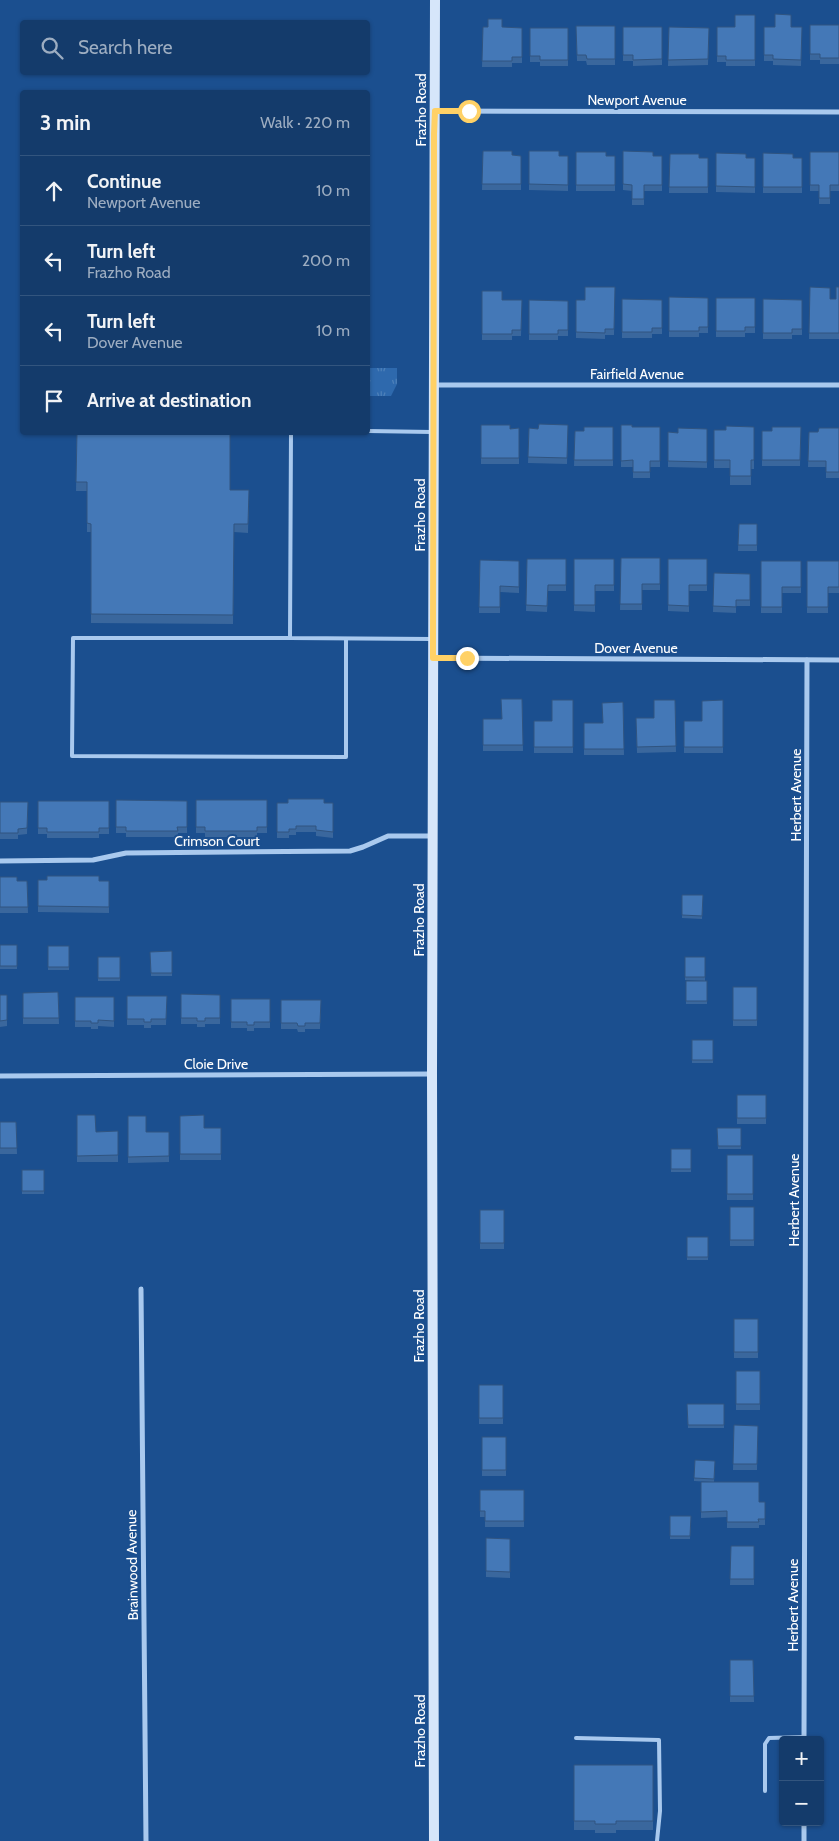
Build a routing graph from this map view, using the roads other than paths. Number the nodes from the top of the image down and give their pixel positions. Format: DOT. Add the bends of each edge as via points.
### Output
graph roads {
  1 [pos="434,0"];
  2 [pos="435,111"];
  3 [pos="839,112"];
  4 [pos="434,385"];
  5 [pos="839,385"];
  6 [pos="370,431"];
  7 [pos="434,432"];
  8 [pos="291,435"];
  9 [pos="290,638"];
  10 [pos="346,639"];
  11 [pos="433,639"];
  12 [pos="433,658"];
  13 [pos="807,660"];
  14 [pos="839,660"];
  15 [pos="432,836"];
  16 [pos="0,861"];
  17 [pos="432,1074"];
  18 [pos="0,1076"];
  19 [pos="141,1288"];
  20 [pos="804,1736"];
  21 [pos="576,1738"];
  22 [pos="779,1738"];
  23 [pos="765,1791"];
  24 [pos="804,1826"];
  25 [pos="146,1841"];
  26 [pos="434,1841"];
  27 [pos="657,1841"];
  28 [pos="804,1841"];
  1 -- 2 [label="street, Frazho Road"];
  2 -- 3 [label="street, Newport Avenue"];
  2 -- 4 [label="street, Frazho Road"];
  4 -- 5 [label="street, Fairfield Avenue"];
  4 -- 7 [label="street, Frazho Road"];
  6 -- 7 [label="lane"];
  7 -- 11 [label="street, Frazho Road"];
  8 -- 9 [label="lane"];
  9 -- 10 [label="lane"];
  9 -- 10 [label="lane" via="73,638 72,756 346,757"];
  10 -- 11 [label="lane"];
  11 -- 12 [label="street, Frazho Road"];
  12 -- 13 [label="street, Dover Avenue"];
  12 -- 15 [label="street, Frazho Road"];
  13 -- 14 [label="street, Dover Avenue"];
  13 -- 20 [label="street, Herbert Avenue"];
  15 -- 16 [label="street, Crimson Court" via="388,836 350,851 126,853 93,860"];
  15 -- 17 [label="street, Frazho Road"];
  17 -- 18 [label="street, Cloie Drive"];
  17 -- 26 [label="street, Frazho Road"];
  19 -- 25 [label="street, Brainwood Avenue"];
  21 -- 27 [label="lane" via="659,1740"];
  22 -- 23 [label="lane" via="769,1738 765,1744"];
  24 -- 28 [label="street"];
}
